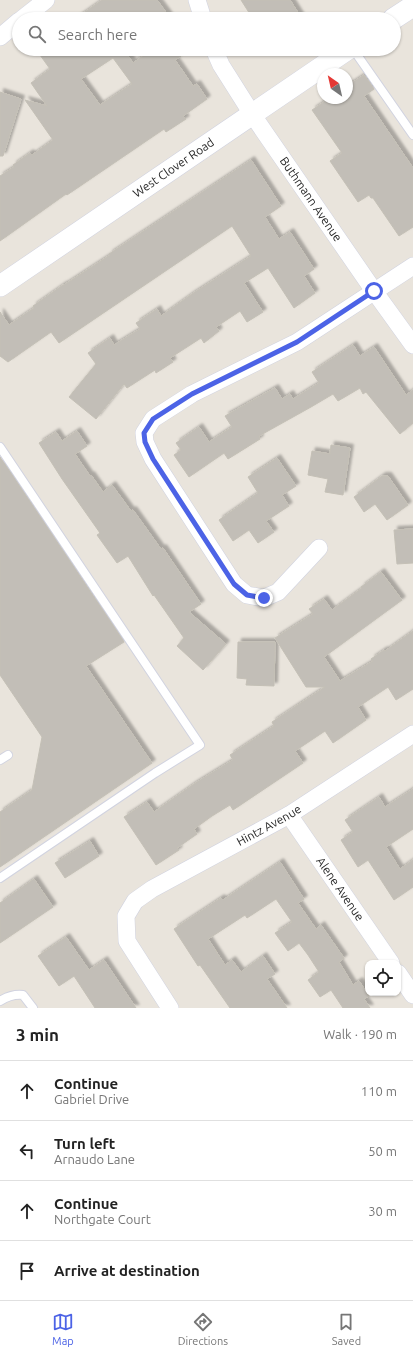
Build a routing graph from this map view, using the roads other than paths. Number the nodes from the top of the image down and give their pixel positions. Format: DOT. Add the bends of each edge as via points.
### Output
graph roads {
  1 [pos="46,0"];
  2 [pos="197,0"];
  3 [pos="413,6"];
  4 [pos="31,12"];
  5 [pos="201,12"];
  6 [pos="401,14"];
  7 [pos="12,27"];
  8 [pos="0,38"];
  9 [pos="217,56"];
  10 [pos="338,56"];
  11 [pos="358,56"];
  12 [pos="252,114"];
  13 [pos="413,136"];
  14 [pos="413,266"];
  15 [pos="0,286"];
  16 [pos="374,291"];
  17 [pos="413,345"];
  18 [pos="0,447"];
  19 [pos="319,548"];
  20 [pos="413,734"];
  21 [pos="8,755"];
  22 [pos="0,760"];
  23 [pos="289,815"];
  24 [pos="0,878"];
  25 [pos="389,960"];
  26 [pos="401,977"];
  27 [pos="413,995"];
  28 [pos="0,1001"];
  29 [pos="33,1008"];
  30 [pos="170,1008"];
  1 -- 4 [label="street"];
  2 -- 5 [label="street"];
  3 -- 6 [label="street"];
  7 -- 8 [label="street"];
  9 -- 12 [label="street, Buthmann Avenue"];
  10 -- 12 [label="street, West Clover Road"];
  11 -- 13 [label="lane"];
  12 -- 15 [label="street, West Clover Road"];
  12 -- 16 [label="street, Buthmann Avenue"];
  14 -- 16 [label="street"];
  16 -- 17 [label="street, Buthmann Avenue"];
  16 -- 19 [label="street" via="297,342 192,394 153,419 144,433 153,459 234,584 247,595 264,598 278,592"];
  18 -- 24 [label="lane" via="200,745"];
  20 -- 23 [label="street, Hintz Avenue"];
  21 -- 22 [label="lane"];
  23 -- 25 [label="street, Alene Avenue"];
  23 -- 30 [label="street, Hintz Avenue" via="152,889 135,901 126,916 127,941"];
  26 -- 27 [label="street"];
  28 -- 29 [label="lane" via="16,994 23,995"];
}
